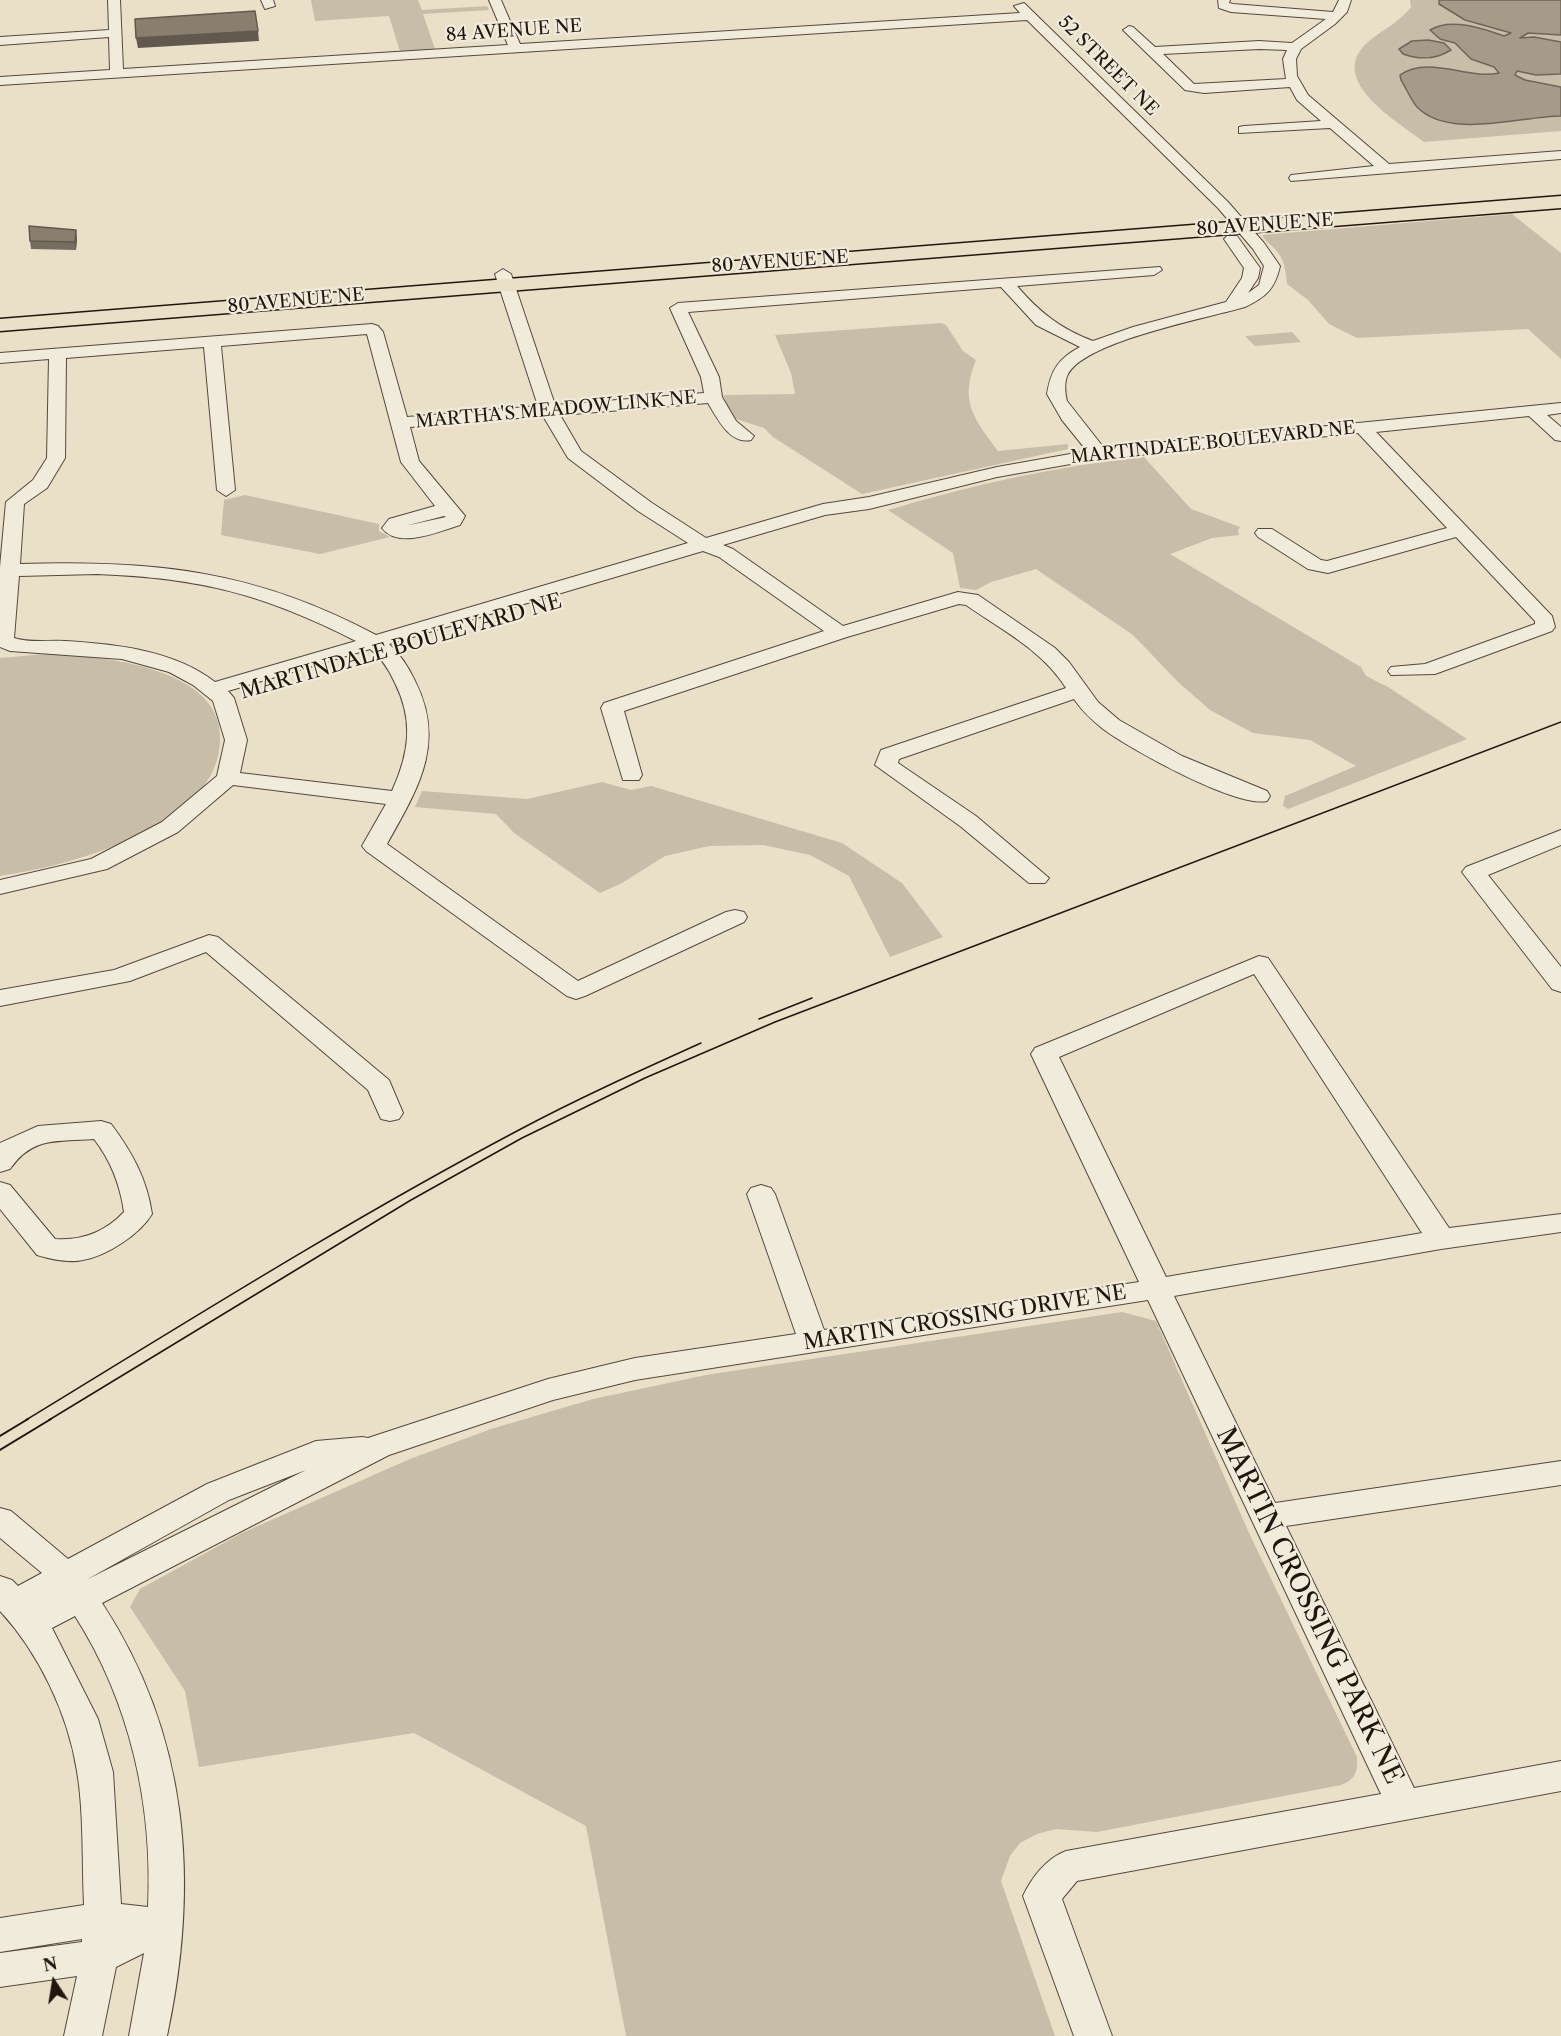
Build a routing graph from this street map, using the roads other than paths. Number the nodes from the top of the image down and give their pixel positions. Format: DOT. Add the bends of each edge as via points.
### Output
graph roads {
  1 [pos="114,0"];
  2 [pos="495,0"];
  3 [pos="1014,0"];
  4 [pos="1224,0"];
  5 [pos="1345,0"];
  6 [pos="1031,16"];
  7 [pos="1336,16"];
  8 [pos="1129,30"];
  9 [pos="115,33"];
  10 [pos="0,41"];
  11 [pos="1294,47"];
  12 [pos="516,49"];
  13 [pos="1152,51"];
  14 [pos="117,74"];
  15 [pos="0,81"];
  16 [pos="1292,83"];
  17 [pos="1333,124"];
  18 [pos="1244,130"];
  19 [pos="1561,155"];
  20 [pos="1175,160"];
  21 [pos="1386,169"];
  22 [pos="1296,178"];
  23 [pos="1561,194"];
  24 [pos="1561,202"];
  25 [pos="1222,219"];
  26 [pos="1154,270"];
  27 [pos="1005,282"];
  28 [pos="507,285"];
  29 [pos="0,310"];
  30 [pos="0,325"];
  31 [pos="212,340"];
  32 [pos="1092,346"];
  33 [pos="58,353"];
  34 [pos="0,358"];
  35 [pos="713,397"];
  36 [pos="1561,408"];
  37 [pos="548,409"];
  38 [pos="1532,410"];
  39 [pos="398,423"];
  40 [pos="1362,427"];
  41 [pos="745,436"];
  42 [pos="1561,436"];
  43 [pos="1099,453"];
  44 [pos="226,490"];
  45 [pos="7,502"];
  46 [pos="447,509"];
  47 [pos="1459,531"];
  48 [pos="1264,533"];
  49 [pos="711,552"];
  50 [pos="8,570"];
  51 [pos="3,608"];
  52 [pos="830,636"];
  53 [pos="380,647"];
  54 [pos="1398,671"];
  55 [pos="1077,691"];
  56 [pos="218,693"];
  57 [pos="631,775"];
  58 [pos="228,778"];
  59 [pos="1259,796"];
  60 [pos="401,799"];
  61 [pos="1561,837"];
  62 [pos="1037,878"];
  63 [pos="0,887"];
  64 [pos="735,917"];
  65 [pos="1561,984"];
  66 [pos="0,998"];
  67 [pos="390,1113"];
  68 [pos="0,1164"];
  69 [pos="0,1191"];
  70 [pos="761,1194"];
  71 [pos="1561,1223"];
  72 [pos="1441,1239"];
  73 [pos="1157,1288"];
  74 [pos="813,1341"];
  75 [pos="1561,1473"];
  76 [pos="1266,1517"];
  77 [pos="0,1520"];
  78 [pos="72,1586"];
  79 [pos="16,1605"];
  80 [pos="1561,1776"];
  81 [pos="1403,1803"];
  82 [pos="166,1925"];
  83 [pos="0,1935"];
  84 [pos="101,1937"];
  85 [pos="0,1970"];
  86 [pos="83,2036"];
  87 [pos="148,2036"];
  88 [pos="1092,2036"];
  1 -- 9 [label="street"];
  2 -- 12 [label="street"];
  3 -- 6 [label="street, 52 STREET NE"];
  4 -- 7 [label="street" via="1223,5 1232,8"];
  5 -- 7 [label="street"];
  6 -- 12 [label="street, 84 AVENUE NE"];
  6 -- 20 [label="street, 52 STREET NE"];
  7 -- 11 [label="street"];
  8 -- 13 [label="street"];
  9 -- 10 [label="street"];
  9 -- 14 [label="street"];
  11 -- 13 [label="street"];
  11 -- 16 [label="street" via="1289,61"];
  12 -- 14 [label="street, 84 AVENUE NE"];
  13 -- 16 [label="street" via="1190,87"];
  14 -- 15 [label="street, 84 AVENUE NE"];
  16 -- 17 [label="street"];
  17 -- 18 [label="street"];
  17 -- 21 [label="street"];
  19 -- 21 [label="street"];
  20 -- 25 [label="street, 52 STREET NE"];
  20 -- 25 [label="street, 52 STREET NE" via="1191,193"];
  21 -- 22 [label="street"];
  23 -- 25 [label="main road, 80 AVENUE NE"];
  24 -- 25 [label="main road, 80 AVENUE NE"];
  25 -- 28 [label="main road, 80 AVENUE NE"];
  25 -- 28 [label="main road, 80 AVENUE NE" via="1195,235 1137,235"];
  25 -- 32 [label="street" via="1252,268 1233,304"];
  26 -- 27 [label="street"];
  27 -- 32 [label="street" via="1037,320 1060,335"];
  27 -- 35 [label="street" via="678,308 710,377"];
  28 -- 29 [label="main road, 80 AVENUE NE"];
  28 -- 30 [label="main road, 80 AVENUE NE" via="481,292 400,292"];
  28 -- 37 [label="street"];
  31 -- 33 [label="street"];
  31 -- 39 [label="street" via="372,329"];
  31 -- 44 [label="street"];
  32 -- 43 [label="street" via="1062,370 1056,394"];
  33 -- 34 [label="street"];
  33 -- 45 [label="street" via="56,458 40,484"];
  35 -- 37 [label="street, MARTHA'S MEADOW LINK NE"];
  35 -- 41 [label="street" via="729,424"];
  36 -- 38 [label="street, MARTINDALE BOULEVARD NE"];
  37 -- 39 [label="street, MARTHA'S MEADOW LINK NE"];
  37 -- 49 [label="street" via="574,454"];
  38 -- 40 [label="street, MARTINDALE BOULEVARD NE"];
  38 -- 42 [label="street"];
  39 -- 46 [label="street" via="410,462"];
  40 -- 43 [label="street, MARTINDALE BOULEVARD NE"];
  40 -- 47 [label="street"];
  43 -- 49 [label="street, MARTINDALE BOULEVARD NE" via="997,472 869,503 844,517"];
  45 -- 50 [label="street"];
  47 -- 48 [label="street" via="1328,567 1316,565"];
  47 -- 54 [label="street" via="1545,620 1545,627 1428,670"];
  49 -- 52 [label="street"];
  49 -- 53 [label="street, MARTINDALE BOULEVARD NE"];
  50 -- 51 [label="street"];
  50 -- 53 [label="street" via="87,567 219,578 303,606"];
  51 -- 56 [label="street" via="4,639 10,645 105,649 162,662"];
  52 -- 55 [label="street" via="958,598 971,599 1058,662"];
  52 -- 57 [label="street" via="612,708"];
  53 -- 56 [label="street, MARTINDALE BOULEVARD NE"];
  53 -- 60 [label="street" via="410,690 420,726 416,754"];
  55 -- 59 [label="street" via="1124,733 1226,787"];
  55 -- 62 [label="street" via="889,755 886,765 968,821"];
  56 -- 58 [label="street, MARTINDALE BOULEVARD NE" via="236,740"];
  58 -- 60 [label="street"];
  58 -- 63 [label="street" via="170,827 99,864"];
  60 -- 64 [label="street" via="374,846 576,991"];
  61 -- 65 [label="street" via="1474,872"];
  66 -- 67 [label="street" via="121,976 209,942 380,1086"];
  68 -- 69 [label="street" via="12,1146 38,1135 101,1130 117,1149 136,1189 138,1214 124,1229 81,1251 47,1248"];
  70 -- 74 [label="street"];
  71 -- 72 [label="street, MARTIN CROSSING DRIVE NE"];
  72 -- 73 [label="street, MARTIN CROSSING DRIVE NE"];
  72 -- 73 [label="street, MARTIN CROSSING PARK NE" via="1259,963 1044,1054"];
  73 -- 74 [label="street, MARTIN CROSSING DRIVE NE"];
  73 -- 76 [label="street, MARTIN CROSSING PARK NE"];
  74 -- 78 [label="street, MARTIN CROSSING DRIVE NE" via="635,1369 548,1390 378,1447"];
  75 -- 76 [label="street"];
  76 -- 81 [label="street, MARTIN CROSSING PARK NE"];
  77 -- 78 [label="street"];
  78 -- 79 [label="street, MARTIN CROSSING DRIVE NE"];
  78 -- 82 [label="street" via="134,1695 163,1821"];
  79 -- 84 [label="street" via="50,1654 81,1719 95,1773"];
  80 -- 81 [label="street"];
  81 -- 88 [label="street, MARTIN CROSSING PARK NE" via="1066,1867 1042,1896"];
  82 -- 84 [label="street"];
  82 -- 87 [label="street"];
  83 -- 84 [label="street"];
  84 -- 85 [label="street"];
  84 -- 86 [label="street"];
}
